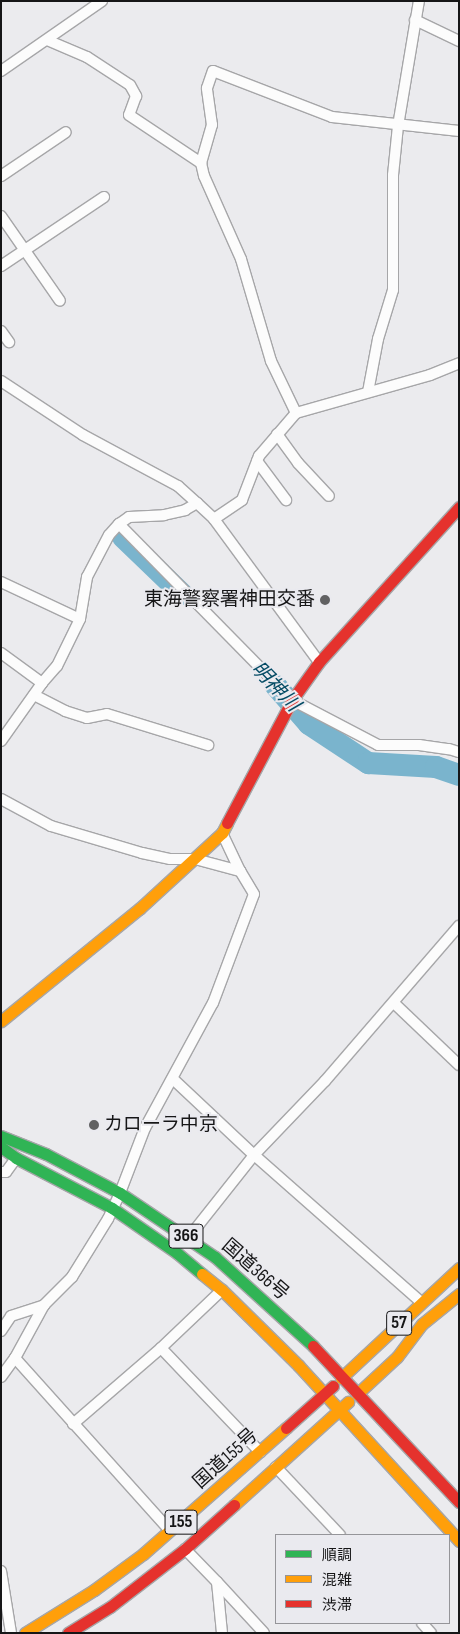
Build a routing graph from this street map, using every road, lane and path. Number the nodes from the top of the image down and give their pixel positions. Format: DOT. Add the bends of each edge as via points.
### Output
graph roads {
  1 [pos="102,1"];
  2 [pos="418,1"];
  3 [pos="415,20"];
  4 [pos="47,40"];
  5 [pos="459,41"];
  6 [pos="1,71"];
  7 [pos="398,126"];
  8 [pos="459,131"];
  9 [pos="66,132"];
  10 [pos="201,163"];
  11 [pos="1,176"];
  12 [pos="104,197"];
  13 [pos="1,216"];
  14 [pos="24,250"];
  15 [pos="1,266"];
  16 [pos="60,301"];
  17 [pos="1,331"];
  18 [pos="9,342"];
  19 [pos="459,363"];
  20 [pos="1,381"];
  21 [pos="368,392"];
  22 [pos="296,413"];
  23 [pos="277,434"];
  24 [pos="257,461"];
  25 [pos="329,496"];
  26 [pos="286,500"];
  27 [pos="197,503"];
  28 [pos="459,507"];
  29 [pos="214,519"];
  30 [pos="119,524"];
  31 [pos="1,582"];
  32 [pos="80,619"];
  33 [pos="1,654"];
  34 [pos="319,662"];
  35 [pos="42,683"];
  36 [pos="34,695"];
  37 [pos="292,700"];
  38 [pos="1,741"];
  39 [pos="208,745"];
  40 [pos="459,752"];
  41 [pos="1,799"];
  42 [pos="222,833"];
  43 [pos="196,859"];
  44 [pos="240,871"];
  45 [pos="459,926"];
  46 [pos="394,1003"];
  47 [pos="1,1021"];
  48 [pos="459,1065"];
  49 [pos="173,1080"];
  50 [pos="1,1136"];
  51 [pos="1,1147"];
  52 [pos="254,1155"];
  53 [pos="16,1158"];
  54 [pos="1,1172"];
  55 [pos="120,1193"];
  56 [pos="112,1208"];
  57 [pos="189,1238"];
  58 [pos="177,1253"];
  59 [pos="459,1268"];
  60 [pos="222,1290"];
  61 [pos="459,1294"];
  62 [pos="421,1302"];
  63 [pos="44,1305"];
  64 [pos="1,1331"];
  65 [pos="162,1348"];
  66 [pos="15,1358"];
  67 [pos="1,1377"];
  68 [pos="341,1378"];
  69 [pos="324,1394"];
  70 [pos="357,1394"];
  71 [pos="339,1410"];
  72 [pos="73,1424"];
  73 [pos="260,1452"];
  74 [pos="276,1467"];
  75 [pos="459,1502"];
  76 [pos="170,1531"];
  77 [pos="339,1534"];
  78 [pos="459,1541"];
  79 [pos="186,1549"];
  80 [pos="1,1571"];
  81 [pos="217,1582"];
  82 [pos="11,1633"];
  83 [pos="25,1633"];
  84 [pos="68,1633"];
  85 [pos="222,1633"];
  86 [pos="264,1633"];
  1 -- 4 [label="street"];
  2 -- 3 [label="street"];
  3 -- 5 [label="street"];
  3 -- 7 [label="street"];
  4 -- 6 [label="street"];
  4 -- 10 [label="street" via="87,57 130,85 136,96 129,116"];
  7 -- 8 [label="street"];
  7 -- 10 [label="street" via="332,117 214,71 206,88 212,125"];
  7 -- 21 [label="street" via="393,175 393,290 378,339"];
  9 -- 11 [label="street"];
  10 -- 22 [label="street" via="242,259 271,361"];
  12 -- 14 [label="street"];
  13 -- 14 [label="street"];
  14 -- 15 [label="street"];
  14 -- 16 [label="street"];
  17 -- 18 [label="street"];
  19 -- 21 [label="street"];
  20 -- 27 [label="street" via="83,436 178,486"];
  21 -- 22 [label="street"];
  22 -- 23 [label="street"];
  23 -- 24 [label="street"];
  23 -- 25 [label="street" via="298,463"];
  24 -- 26 [label="street"];
  24 -- 29 [label="street" via="242,500"];
  27 -- 29 [label="street"];
  27 -- 30 [label="street" via="164,515 129,517"];
  28 -- 34 [label="main road"];
  29 -- 34 [label="street"];
  30 -- 32 [label="street" via="108,536 87,577"];
  30 -- 37 [label="street"];
  31 -- 32 [label="street"];
  32 -- 35 [label="street" via="57,666"];
  33 -- 35 [label="street"];
  34 -- 37 [label="main road"];
  35 -- 36 [label="street"];
  36 -- 38 [label="street"];
  36 -- 39 [label="street" via="87,718 107,714"];
  37 -- 40 [label="street" via="378,745 419,745"];
  37 -- 42 [label="main road"];
  41 -- 43 [label="street" via="51,826 170,859"];
  42 -- 43 [label="main road"];
  42 -- 44 [label="street"];
  43 -- 44 [label="street"];
  43 -- 47 [label="main road" via="77,962"];
  44 -- 49 [label="street" via="254,894 213,1003"];
  45 -- 46 [label="street"];
  46 -- 48 [label="street"];
  46 -- 52 [label="street"];
  49 -- 52 [label="street"];
  49 -- 55 [label="street" via="145,1128"];
  50 -- 55 [label="main road, 国道366号 / 366" via="46,1154"];
  51 -- 53 [label="main road, 国道366号 / 366"];
  52 -- 57 [label="street"];
  52 -- 62 [label="street"];
  53 -- 54 [label="street" via="6,1172"];
  53 -- 56 [label="main road, 国道366号 / 366"];
  55 -- 56 [label="street"];
  55 -- 57 [label="main road, 国道366号 / 366"];
  56 -- 58 [label="main road, 国道366号 / 366"];
  56 -- 63 [label="street" via="72,1277"];
  57 -- 58 [label="street"];
  57 -- 68 [label="main road, 国道366号 / 366" via="237,1275"];
  58 -- 60 [label="main road, 国道366号 / 366"];
  59 -- 62 [label="main road, 57"];
  60 -- 65 [label="street"];
  60 -- 69 [label="main road, 国道366号 / 366"];
  61 -- 70 [label="main road, 57" via="422,1324 397,1357"];
  62 -- 68 [label="main road, 57"];
  63 -- 64 [label="street" via="11,1316"];
  63 -- 66 [label="street"];
  65 -- 72 [label="street"];
  65 -- 73 [label="street"];
  66 -- 67 [label="street"];
  66 -- 72 [label="street"];
  68 -- 69 [label="main road, 国道155号 / 155"];
  68 -- 70 [label="main road"];
  69 -- 71 [label="main road"];
  69 -- 73 [label="main road, 国道155号 / 155"];
  70 -- 71 [label="main road, 国道155号 / 155"];
  70 -- 75 [label="main road"];
  71 -- 74 [label="main road, 国道155号 / 155"];
  71 -- 78 [label="main road"];
  72 -- 76 [label="street"];
  73 -- 76 [label="main road, 国道155号 / 155"];
  74 -- 77 [label="street"];
  74 -- 79 [label="main road, 国道155号 / 155"];
  76 -- 83 [label="main road, 国道155号 / 155" via="94,1590"];
  79 -- 81 [label="street"];
  79 -- 84 [label="main road, 国道155号 / 155" via="110,1608"];
  80 -- 82 [label="street"];
  81 -- 85 [label="street"];
  81 -- 86 [label="street"];
}
